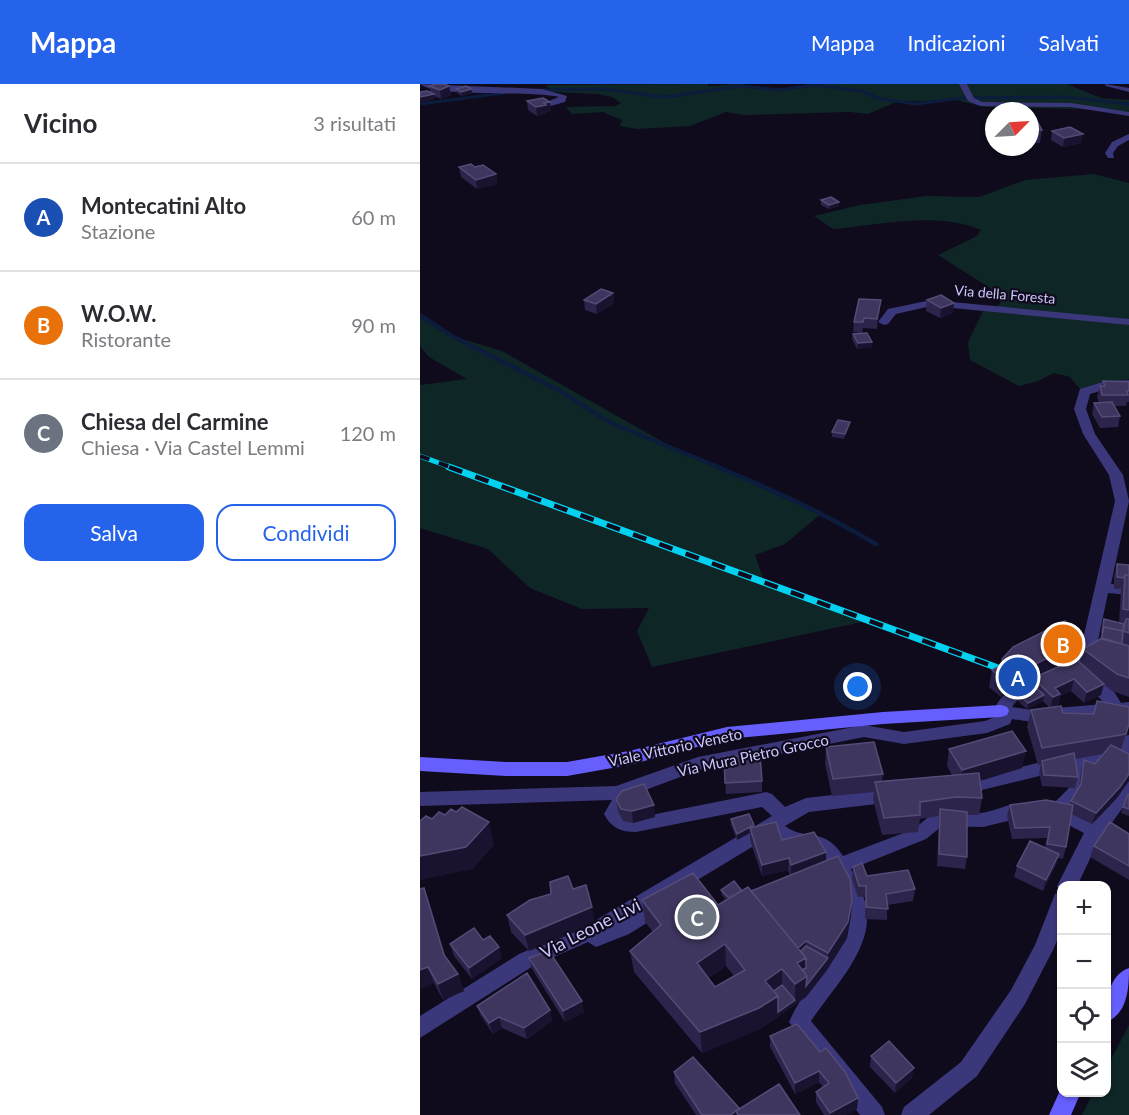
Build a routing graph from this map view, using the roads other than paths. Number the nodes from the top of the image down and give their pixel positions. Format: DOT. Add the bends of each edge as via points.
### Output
graph roads {
  1 [pos="422,84"];
  2 [pos="963,84"];
  3 [pos="1109,84"];
  4 [pos="438,88"];
  5 [pos="1129,90"];
  6 [pos="420,93"];
  7 [pos="547,105"];
  8 [pos="1129,114"];
  9 [pos="1129,137"];
  10 [pos="1111,156"];
  11 [pos="884,322"];
  12 [pos="1129,322"];
  13 [pos="1129,384"];
  14 [pos="1103,588"];
  15 [pos="1129,590"];
  16 [pos="1074,664"];
  17 [pos="1122,709"];
  18 [pos="1001,711"];
  19 [pos="1123,752"];
  20 [pos="744,755"];
  21 [pos="1074,761"];
  22 [pos="420,764"];
  23 [pos="1129,786"];
  24 [pos="937,790"];
  25 [pos="913,793"];
  26 [pos="420,799"];
  27 [pos="1059,810"];
  28 [pos="778,821"];
  29 [pos="1095,831"];
  30 [pos="735,847"];
  31 [pos="839,865"];
  32 [pos="804,878"];
  33 [pos="1069,881"];
  34 [pos="1057,913"];
  35 [pos="551,950"];
  36 [pos="1129,977"];
  37 [pos="1111,1006"];
  38 [pos="420,1028"];
  39 [pos="1068,1097"];
  40 [pos="874,1115"];
  41 [pos="912,1115"];
  42 [pos="1060,1115"];
  1 -- 4 [label="street"];
  2 -- 8 [label="street" via="971,99 980,104 1071,105"];
  3 -- 5 [label="street"];
  4 -- 6 [label="street"];
  4 -- 7 [label="street" via="542,91 563,96"];
  9 -- 10 [label="street" via="1115,144 1108,153"];
  11 -- 12 [label="street, Via della Foresta" via="892,311 932,303"];
  13 -- 14 [label="street" via="1106,385 1084,392 1080,409 1089,434 1116,475 1122,501"];
  14 -- 15 [label="street"];
  14 -- 16 [label="street" via="1101,623 1087,655"];
  16 -- 17 [label="street"];
  16 -- 18 [label="street" via="1011,695"];
  17 -- 18 [label="street" via="1032,716"];
  18 -- 20 [label="street, Via Mura Pietro Grocco" via="1004,720 987,727 904,738 864,731"];
  18 -- 22 [label="street, Viale Vittorio Veneto" via="727,733 567,769"];
  19 -- 21 [label="street"];
  20 -- 26 [label="street, Via Mura Pietro Grocco" via="698,764 616,793"];
  20 -- 28 [label="street" via="630,797 613,814 624,825 636,825 766,799"];
  21 -- 24 [label="street" via="973,787"];
  21 -- 27 [label="street" via="1078,790"];
  23 -- 29 [label="street"];
  25 -- 28 [label="street, Via Leone Livi" via="807,805"];
  27 -- 29 [label="street"];
  27 -- 31 [label="street" via="1038,809 983,820 938,819 920,834"];
  28 -- 30 [label="street, Via Leone Livi"];
  28 -- 31 [label="street" via="786,837 820,842"];
  29 -- 33 [label="street"];
  30 -- 35 [label="street, Via Leone Livi" via="598,929"];
  30 -- 35 [label="street" via="702,878 697,890 688,889 622,928"];
  31 -- 32 [label="street"];
  31 -- 40 [label="street" via="852,892 858,920 852,940 799,1022"];
  34 -- 41 [label="street" via="1018,997 969,1069"];
  35 -- 38 [label="street, Via Leone Livi" via="526,960"];
  36 -- 37 [label="street"];
  39 -- 42 [label="street"];
}
